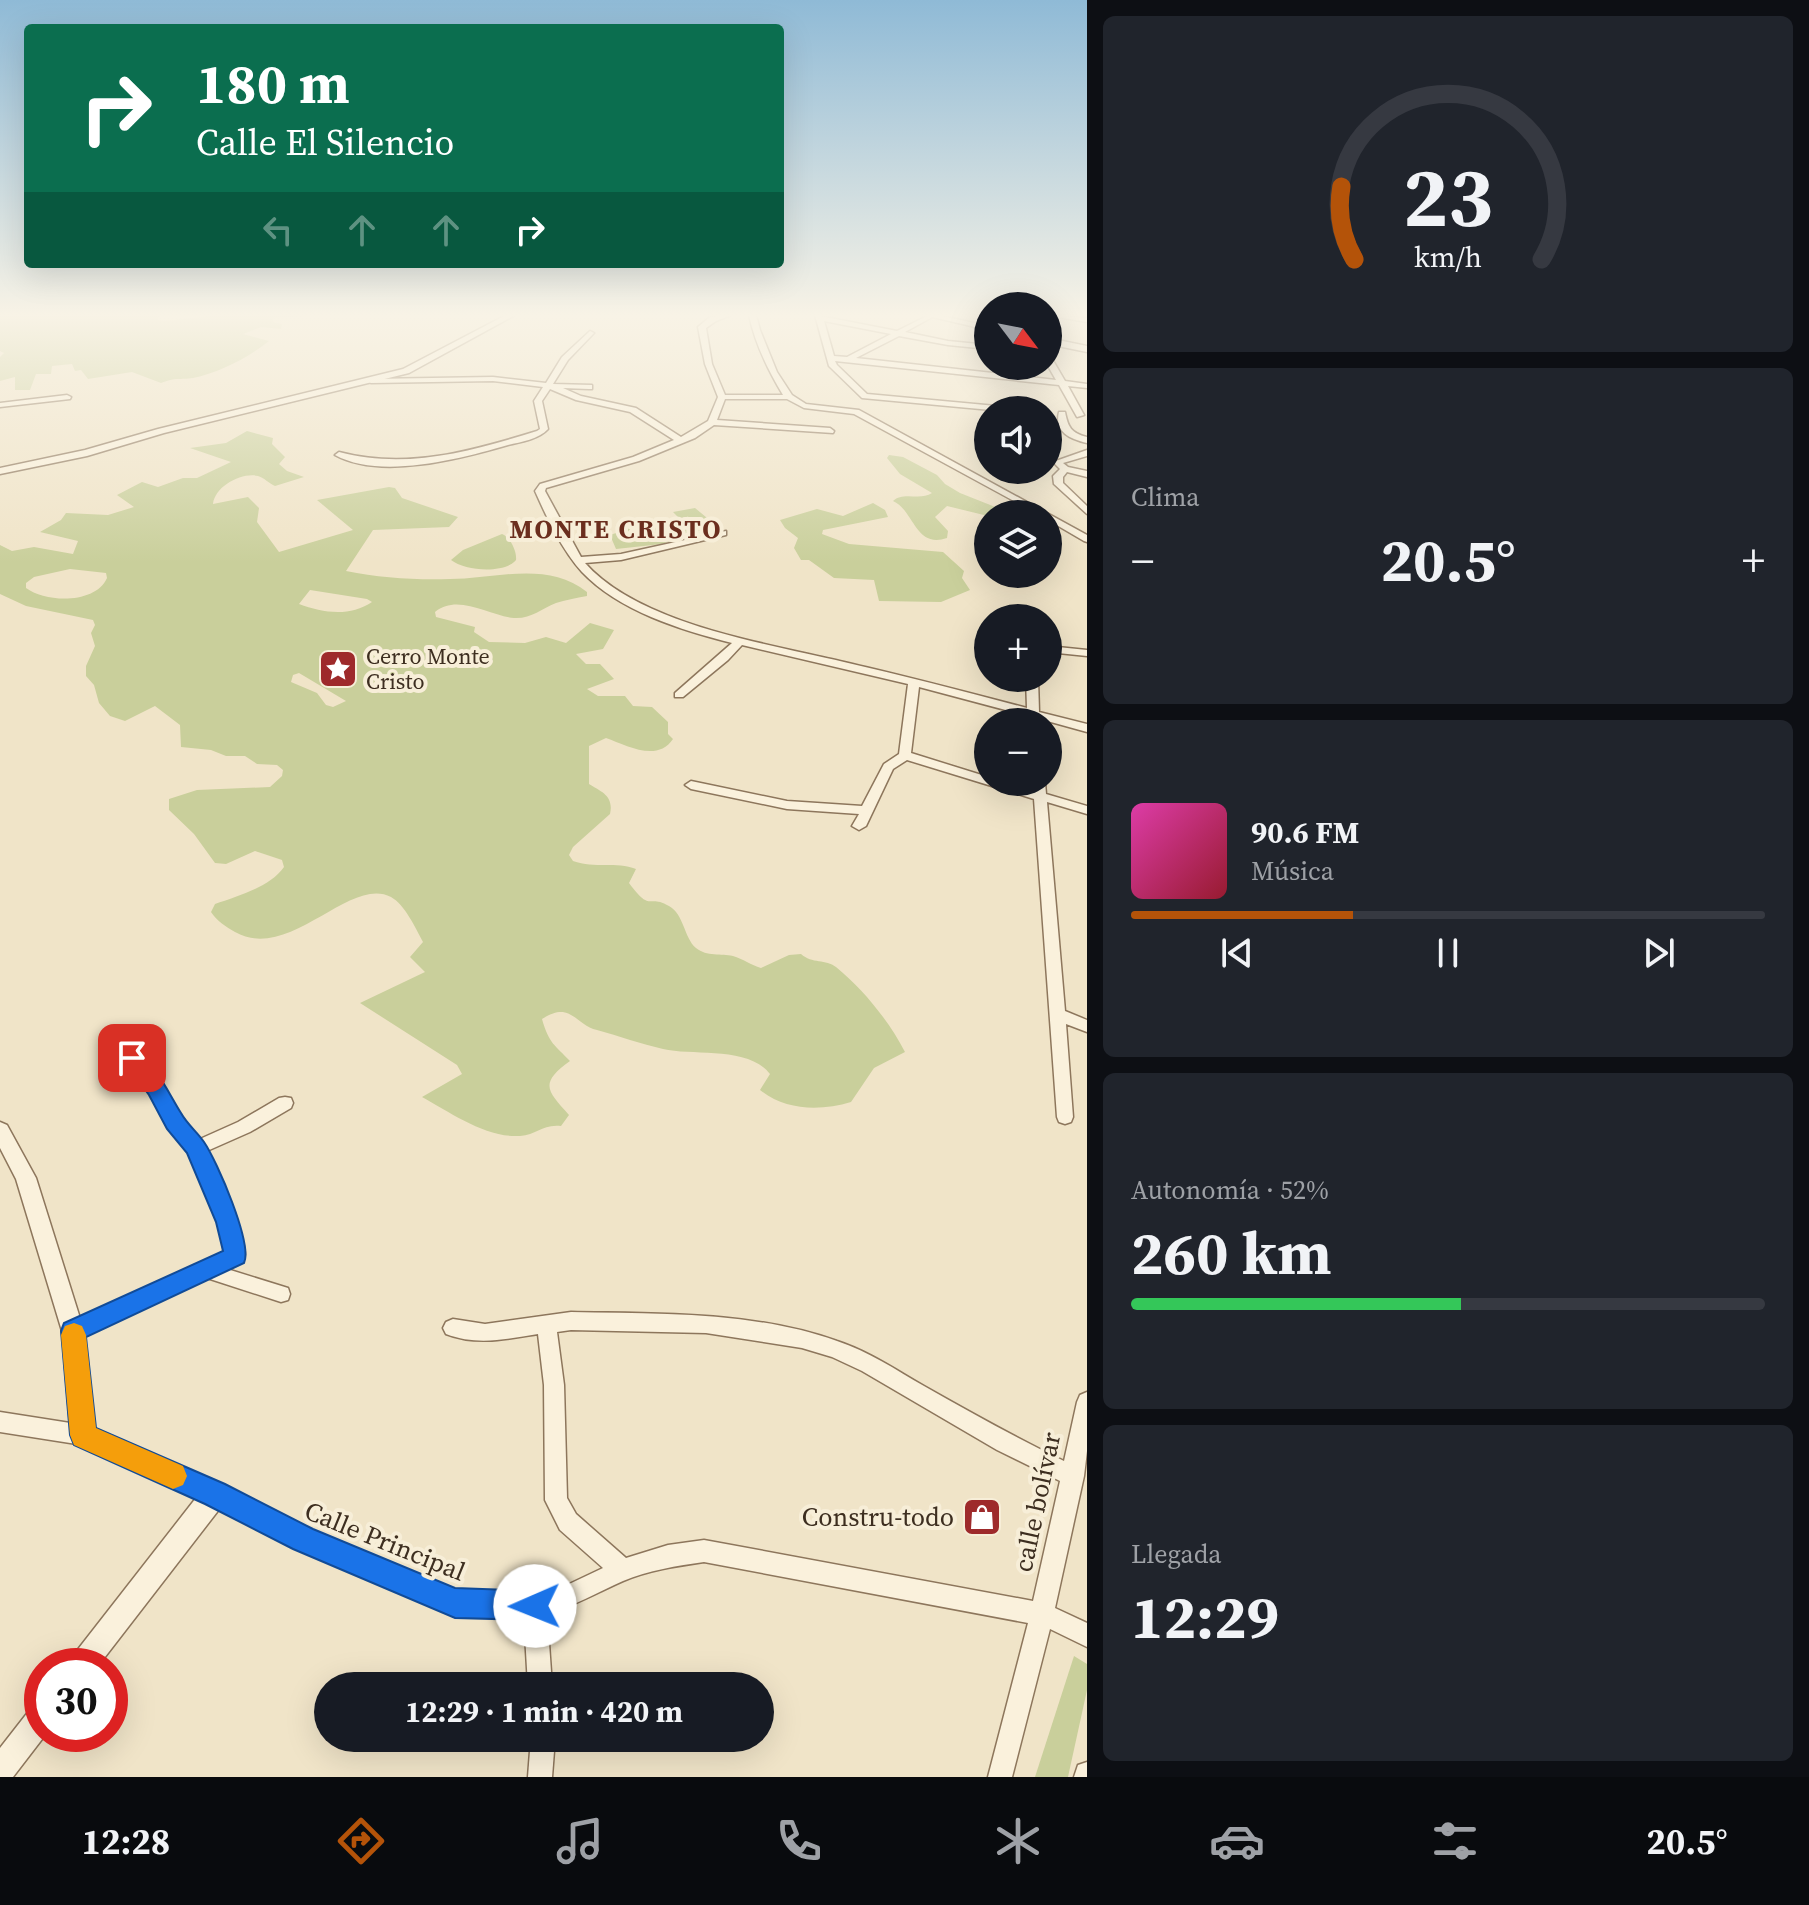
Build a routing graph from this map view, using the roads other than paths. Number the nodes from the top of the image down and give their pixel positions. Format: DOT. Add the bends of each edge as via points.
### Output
graph roads {
  1 [pos="722,397"];
  2 [pos="59,398"];
  3 [pos="301,398"];
  4 [pos="541,398"];
  5 [pos="579,398"];
  6 [pos="791,398"];
  7 [pos="886,398"];
  8 [pos="1072,398"];
  9 [pos="0,405"];
  10 [pos="974,406"];
  11 [pos="1062,414"];
  12 [pos="1084,415"];
  13 [pos="712,422"];
  14 [pos="1062,426"];
  15 [pos="830,431"];
  16 [pos="679,440"];
  17 [pos="1087,440"];
  18 [pos="1087,453"];
  19 [pos="339,455"];
  20 [pos="1062,462"];
  21 [pos="1062,466"];
  22 [pos="0,471"];
  23 [pos="1087,474"];
  24 [pos="1059,484"];
  25 [pos="1018,500"];
  26 [pos="1087,511"];
  27 [pos="1062,524"];
  28 [pos="723,533"];
  29 [pos="1087,539"];
  30 [pos="578,560"];
  31 [pos="741,640"];
  32 [pos="1062,650"];
  33 [pos="1087,653"];
  34 [pos="914,682"];
  35 [pos="679,695"];
  36 [pos="1000,708"];
  37 [pos="1062,723"];
  38 [pos="1087,728"];
  39 [pos="905,755"];
  40 [pos="974,777"];
  41 [pos="691,785"];
  42 [pos="1040,796"];
  43 [pos="1054,796"];
  44 [pos="866,810"];
  45 [pos="1087,810"];
  46 [pos="859,826"];
  47 [pos="1058,1015"];
  48 [pos="1087,1026"];
  49 [pos="132,1058"];
  50 [pos="285,1103"];
  51 [pos="1065,1117"];
  52 [pos="0,1130"];
  53 [pos="197,1148"];
  54 [pos="206,1270"];
  55 [pos="281,1294"];
  56 [pos="546,1323"];
  57 [pos="453,1328"];
  58 [pos="73,1331"];
  59 [pos="1087,1402"];
  60 [pos="0,1422"];
  61 [pos="83,1435"];
  62 [pos="1073,1476"];
  63 [pos="215,1494"];
  64 [pos="623,1570"];
  65 [pos="535,1606"];
  66 [pos="1042,1614"];
  67 [pos="1087,1635"];
  68 [pos="95,1648"];
  69 [pos="539,1672"];
  70 [pos="24,1740"];
  71 [pos="542,1752"];
  72 [pos="0,1771"];
  73 [pos="540,1777"];
  74 [pos="1000,1777"];
  1 -- 13 [label="street"];
  2 -- 9 [label="street"];
  3 -- 22 [label="street"];
  4 -- 19 [label="street" via="537,407 544,429 537,434 407,463 359,463"];
  5 -- 16 [label="street" via="633,410"];
  6 -- 25 [label="street" via="804,406 856,412"];
  7 -- 10 [label="street"];
  8 -- 12 [label="street"];
  11 -- 12 [label="street"];
  13 -- 15 [label="street"];
  13 -- 16 [label="street"];
  14 -- 17 [label="street"];
  16 -- 30 [label="street" via="636,459 543,486 543,498"];
  18 -- 20 [label="street"];
  21 -- 23 [label="street"];
  24 -- 26 [label="street"];
  27 -- 29 [label="street"];
  28 -- 30 [label="street" via="621,557"];
  30 -- 31 [label="street" via="595,578 642,607 700,631"];
  31 -- 34 [label="street"];
  31 -- 35 [label="street"];
  32 -- 33 [label="street"];
  34 -- 36 [label="street"];
  34 -- 39 [label="street"];
  37 -- 38 [label="street"];
  39 -- 40 [label="street"];
  39 -- 44 [label="street" via="888,767"];
  41 -- 44 [label="street" via="787,805"];
  42 -- 47 [label="street"];
  43 -- 45 [label="street"];
  44 -- 46 [label="street"];
  47 -- 48 [label="street"];
  47 -- 51 [label="street"];
  49 -- 53 [label="street"];
  50 -- 53 [label="street"];
  52 -- 58 [label="street" via="26,1178"];
  53 -- 54 [label="street" via="236,1252 233,1259"];
  54 -- 55 [label="street"];
  54 -- 58 [label="street"];
  56 -- 57 [label="street" via="485,1333"];
  56 -- 62 [label="street" via="706,1324 802,1339 869,1365"];
  56 -- 64 [label="street" via="558,1445 556,1500 568,1522"];
  58 -- 61 [label="street"];
  59 -- 62 [label="street, calle bolívar"];
  60 -- 61 [label="street, Calle Principal"];
  61 -- 63 [label="street, Calle Principal"];
  62 -- 66 [label="street, calle bolívar"];
  63 -- 65 [label="street, Calle Principal" via="303,1539 455,1603"];
  63 -- 68 [label="street"];
  64 -- 65 [label="street, Calle Principal"];
  64 -- 66 [label="street, Calle Principal" via="704,1551"];
  65 -- 69 [label="street"];
  66 -- 67 [label="street, Calle Principal"];
  66 -- 74 [label="street, calle bolívar"];
  70 -- 72 [label="street"];
  71 -- 73 [label="street"];
}
